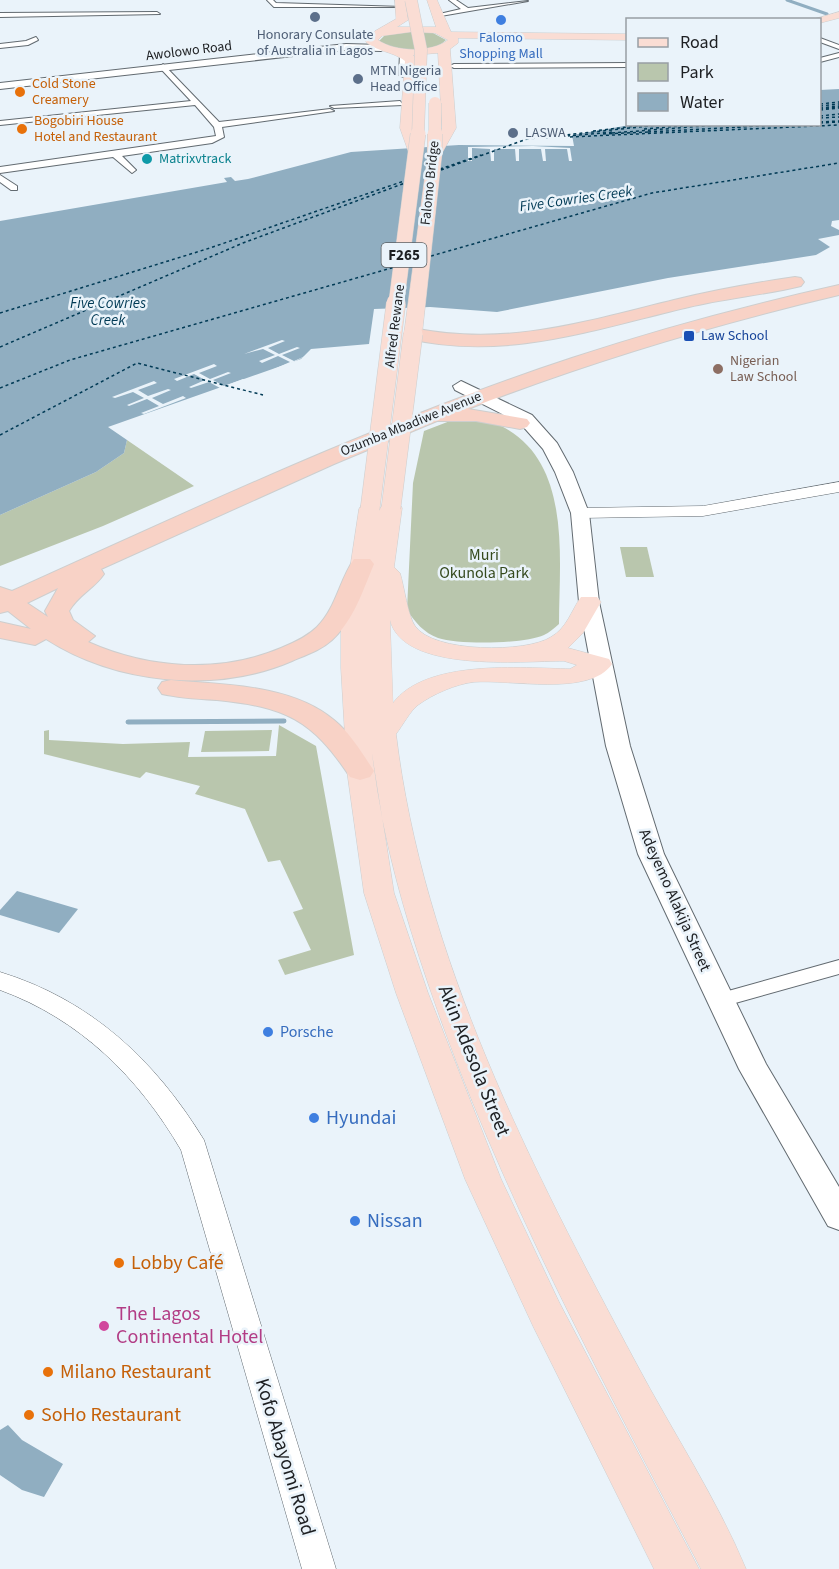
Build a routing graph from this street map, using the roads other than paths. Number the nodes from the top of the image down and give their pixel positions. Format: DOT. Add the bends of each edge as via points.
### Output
graph roads {
  1 [pos="270,0"];
  2 [pos="424,0"];
  3 [pos="432,0"];
  4 [pos="452,0"];
  5 [pos="404,2"];
  6 [pos="525,2"];
  7 [pos="467,10"];
  8 [pos="157,14"];
  9 [pos="0,15"];
  10 [pos="437,15"];
  11 [pos="839,16"];
  12 [pos="821,20"];
  13 [pos="375,35"];
  14 [pos="626,38"];
  15 [pos="36,39"];
  16 [pos="821,41"];
  17 [pos="0,46"];
  18 [pos="448,47"];
  19 [pos="839,47"];
  20 [pos="386,49"];
  21 [pos="839,55"];
  22 [pos="407,57"];
  23 [pos="821,60"];
  24 [pos="626,65"];
  25 [pos="164,68"];
  26 [pos="403,75"];
  27 [pos="454,77"];
  28 [pos="0,85"];
  29 [pos="196,103"];
  30 [pos="400,103"];
  31 [pos="0,123"];
  32 [pos="217,125"];
  33 [pos="114,153"];
  34 [pos="415,153"];
  35 [pos="435,153"];
  36 [pos="0,170"];
  37 [pos="132,170"];
  38 [pos="0,178"];
  39 [pos="14,188"];
  40 [pos="839,277"];
  41 [pos="839,290"];
  42 [pos="413,334"];
  43 [pos="572,364"];
  44 [pos="466,393"];
  45 [pos="526,423"];
  46 [pos="398,428"];
  47 [pos="839,487"];
  48 [pos="380,509"];
  49 [pos="580,513"];
  50 [pos="138,544"];
  51 [pos="374,559"];
  52 [pos="2,600"];
  53 [pos="589,602"];
  54 [pos="0,630"];
  55 [pos="35,637"];
  56 [pos="531,654"];
  57 [pos="105,656"];
  58 [pos="600,664"];
  59 [pos="384,732"];
  60 [pos="360,771"];
  61 [pos="839,967"];
  62 [pos="0,981"];
  63 [pos="721,1000"];
  64 [pos="839,1216"];
  65 [pos="319,1569"];
  66 [pos="677,1569"];
  67 [pos="724,1569"];
  1 -- 5 [label="street" via="274,5 295,7"];
  2 -- 35 [label="main road, Falomo Bridge / F265, bridge" via="434,58"];
  3 -- 10 [label="main road"];
  4 -- 7 [label="street"];
  5 -- 13 [label="main road" via="402,20"];
  5 -- 34 [label="main road, Alfred Rewane / F265, bridge" via="421,58"];
  6 -- 7 [label="street"];
  7 -- 10 [label="street"];
  8 -- 9 [label="street"];
  10 -- 18 [label="main road"];
  11 -- 12 [label="main road"];
  13 -- 18 [label="main road" via="411,29"];
  13 -- 20 [label="main road" via="371,41"];
  13 -- 25 [label="main road, Awolowo Road" via="351,44"];
  14 -- 18 [label="main road"];
  15 -- 17 [label="street"];
  16 -- 19 [label="street"];
  18 -- 20 [label="main road" via="425,51"];
  18 -- 24 [label="street"];
  18 -- 27 [label="street"];
  18 -- 35 [label="main road" via="449,128"];
  20 -- 22 [label="main road"];
  20 -- 25 [label="main road, Awolowo Road" via="346,47"];
  21 -- 23 [label="street"];
  22 -- 26 [label="street"];
  22 -- 34 [label="main road" via="407,128"];
  25 -- 28 [label="main road, Awolowo Road"];
  25 -- 29 [label="street"];
  29 -- 31 [label="street"];
  29 -- 32 [label="street"];
  30 -- 32 [label="street"];
  32 -- 33 [label="street" via="221,134 209,141"];
  33 -- 36 [label="street"];
  33 -- 37 [label="street"];
  34 -- 48 [label="main road, Alfred Rewane / F265, bridge"];
  35 -- 42 [label="main road, Falomo Bridge / F265"];
  38 -- 39 [label="street"];
  40 -- 42 [label="highway" via="728,293 576,331 518,339 436,339"];
  40 -- 44 [label="highway, Ozumba Mbadiwe Avenue" via="654,324"];
  41 -- 43 [label="highway, Ozumba Mbadiwe Avenue" via="712,320"];
  42 -- 48 [label="main road, Falomo Bridge / F265, bridge"];
  43 -- 44 [label="highway, Ozumba Mbadiwe Avenue"];
  43 -- 45 [label="highway" via="521,393 519,404"];
  44 -- 45 [label="main road, Adeyemo Alakija Street"];
  44 -- 46 [label="highway, Ozumba Mbadiwe Avenue"];
  44 -- 52 [label="highway, Ozumba Mbadiwe Avenue" via="333,437"];
  45 -- 46 [label="highway" via="459,416"];
  45 -- 49 [label="main road, Adeyemo Alakija Street" via="551,447"];
  46 -- 50 [label="highway, Ozumba Mbadiwe Avenue"];
  47 -- 49 [label="street" via="703,511"];
  48 -- 51 [label="main road, Akin Adesola Street / F265"];
  49 -- 53 [label="main road, Adeyemo Alakija Street"];
  50 -- 52 [label="highway, Ozumba Mbadiwe Avenue"];
  50 -- 57 [label="highway" via="75,585 57,611 63,624"];
  51 -- 56 [label="main road" via="404,630 413,638 442,651"];
  51 -- 57 [label="highway" via="325,633 277,659 234,670 190,673 147,669"];
  51 -- 59 [label="main road, Akin Adesola Street / F265"];
  51 -- 60 [label="main road, Akin Adesola Street / F265" via="353,638"];
  52 -- 55 [label="highway"];
  52 -- 57 [label="highway" via="71,643"];
  53 -- 56 [label="main road" via="567,640"];
  53 -- 58 [label="main road, Adeyemo Alakija Street"];
  54 -- 55 [label="highway"];
  55 -- 60 [label="highway" via="91,668 122,679 269,700 304,711 340,739"];
  56 -- 58 [label="main road" via="565,654"];
  58 -- 59 [label="main road" via="574,676 473,675 444,682 408,700"];
  58 -- 63 [label="main road, Adeyemo Alakija Street" via="628,787 651,854"];
  59 -- 67 [label="main road, Akin Adesola Street" via="400,840 420,915 435,965 485,1093 571,1276"];
  60 -- 66 [label="main road, Akin Adesola Street" via="379,893 412,993 483,1179 546,1314"];
  61 -- 63 [label="street"];
  62 -- 65 [label="street, Kofo Abayomi Road" via="66,1011 123,1054 176,1115 194,1148"];
  63 -- 64 [label="main road, Adeyemo Alakija Street" via="754,1069"];
}
